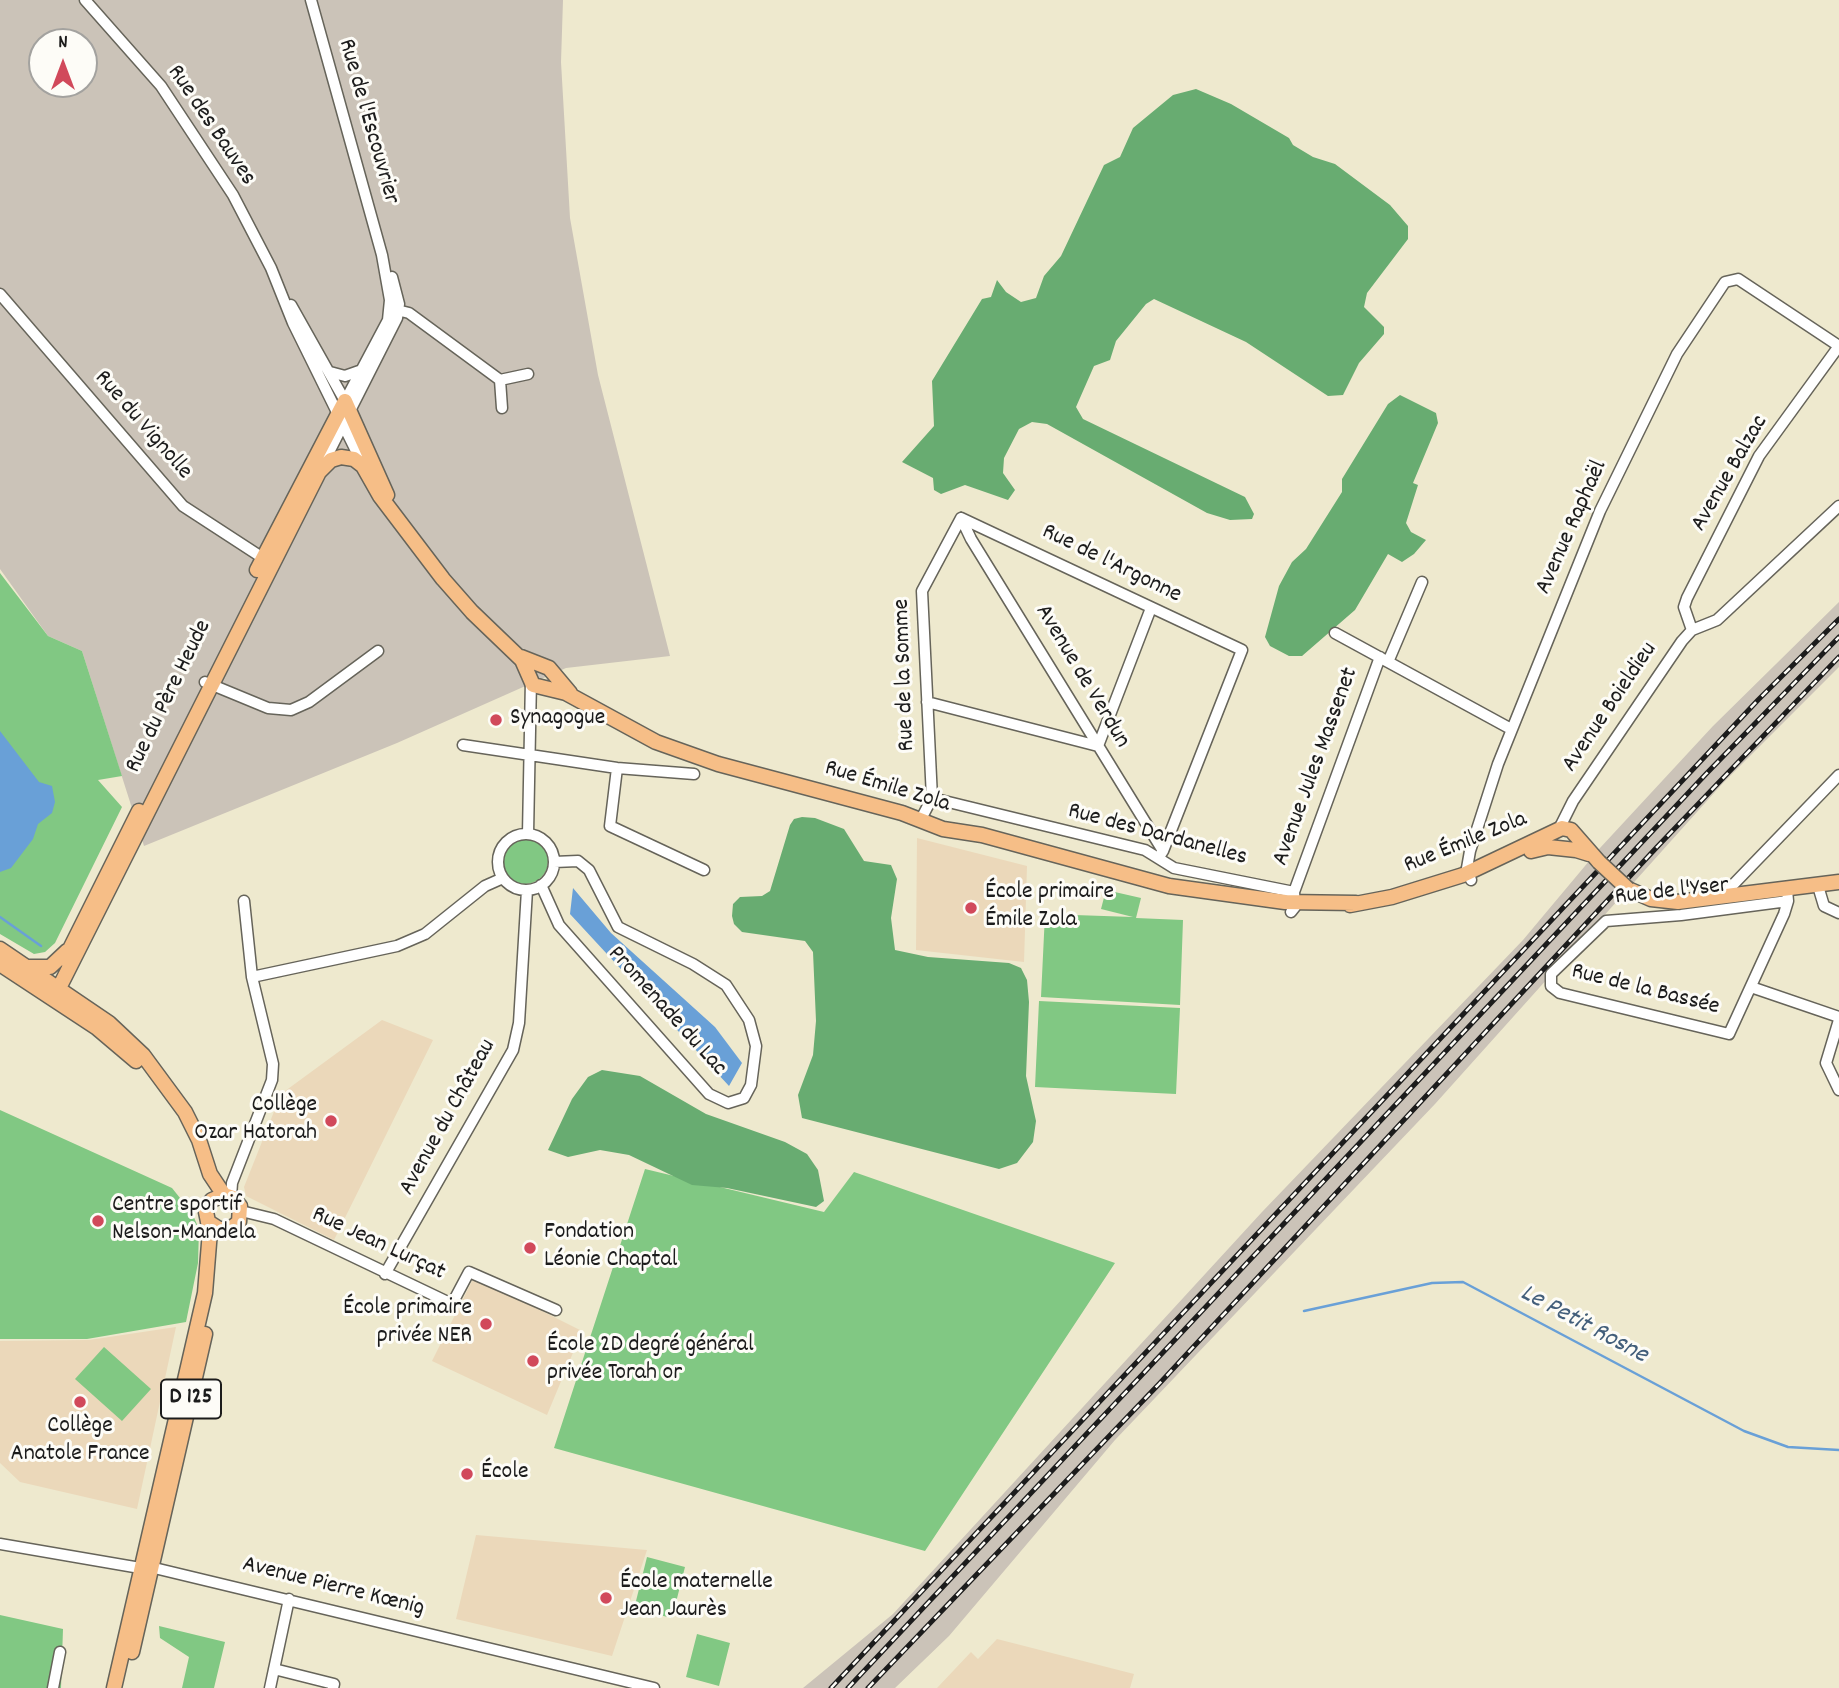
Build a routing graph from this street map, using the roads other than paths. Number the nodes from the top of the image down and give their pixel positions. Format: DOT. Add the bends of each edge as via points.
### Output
graph roads {
  1 [pos="85,0"];
  2 [pos="311,0"];
  3 [pos="281,288"];
  4 [pos="0,294"];
  5 [pos="393,314"];
  6 [pos="1839,346"];
  7 [pos="362,370"];
  8 [pos="330,372"];
  9 [pos="528,374"];
  10 [pos="500,380"];
  11 [pos="502,408"];
  12 [pos="345,417"];
  13 [pos="363,466"];
  14 [pos="319,472"];
  15 [pos="1839,506"];
  16 [pos="396,515"];
  17 [pos="961,518"];
  18 [pos="267,560"];
  19 [pos="1422,582"];
  20 [pos="1151,608"];
  21 [pos="1692,631"];
  22 [pos="1335,633"];
  23 [pos="378,651"];
  24 [pos="1384,660"];
  25 [pos="541,679"];
  26 [pos="208,684"];
  27 [pos="927,702"];
  28 [pos="1511,729"];
  29 [pos="463,744"];
  30 [pos="1098,746"];
  31 [pos="527,753"];
  32 [pos="617,768"];
  33 [pos="694,774"];
  34 [pos="1839,775"];
  35 [pos="932,798"];
  36 [pos="920,821"];
  37 [pos="1565,831"];
  38 [pos="528,834"];
  39 [pos="1563,849"];
  40 [pos="1161,854"];
  41 [pos="1595,859"];
  42 [pos="554,862"];
  43 [pos="704,870"];
  44 [pos="1469,876"];
  45 [pos="503,878"];
  46 [pos="1839,881"];
  47 [pos="541,885"];
  48 [pos="1818,886"];
  49 [pos="527,890"];
  50 [pos="1788,895"];
  51 [pos="1725,897"];
  52 [pos="244,901"];
  53 [pos="1293,902"];
  54 [pos="1839,913"];
  55 [pos="0,949"];
  56 [pos="68,950"];
  57 [pos="0,964"];
  58 [pos="26,967"];
  59 [pos="253,977"];
  60 [pos="1551,986"];
  61 [pos="1751,987"];
  62 [pos="57,991"];
  63 [pos="1839,1019"];
  64 [pos="1839,1090"];
  65 [pos="227,1196"];
  66 [pos="210,1202"];
  67 [pos="241,1211"];
  68 [pos="208,1222"];
  69 [pos="226,1230"];
  70 [pos="385,1274"];
  71 [pos="556,1310"];
  72 [pos="0,1544"];
  73 [pos="147,1569"];
  74 [pos="289,1599"];
  75 [pos="60,1652"];
  76 [pos="274,1669"];
  77 [pos="52,1688"];
  78 [pos="114,1688"];
  79 [pos="124,1688"];
  80 [pos="270,1688"];
  81 [pos="333,1688"];
  82 [pos="653,1688"];
  1 -- 3 [label="street, Rue des Bauves" via="124,41 187,122 239,206"];
  2 -- 5 [label="street, Rue de l'Escouvrier" via="382,256"];
  3 -- 8 [label="street, Rue des Bauves"];
  3 -- 12 [label="street, Rue des Bauves" via="293,323"];
  4 -- 18 [label="street, Rue du Vignolle" via="183,506"];
  5 -- 7 [label="street"];
  5 -- 10 [label="street" via="419,321"];
  5 -- 12 [label="street"];
  6 -- 21 [label="street, Avenue Balzac" via="1759,456 1687,598 1684,607"];
  6 -- 28 [label="street, Avenue Raphaël" via="1738,279 1725,282 1677,354 1600,511"];
  7 -- 8 [label="street" via="345,376"];
  7 -- 12 [label="street"];
  8 -- 12 [label="street, Rue des Bauves"];
  9 -- 10 [label="street"];
  10 -- 11 [label="street"];
  12 -- 13 [label="street, Rue Émile Zola"];
  12 -- 14 [label="street, Rue du Père Heude"];
  12 -- 16 [label="main road, Rue Émile Zola"];
  12 -- 18 [label="main road, Rue du Père Heude"];
  13 -- 14 [label="main road" via="341,457"];
  13 -- 16 [label="main road, Rue Émile Zola"];
  14 -- 18 [label="main road, Rue du Père Heude"];
  15 -- 21 [label="street" via="1717,620"];
  16 -- 25 [label="main road, Rue Émile Zola" via="455,593"];
  17 -- 20 [label="street, Rue de l'Argonne"];
  17 -- 27 [label="street, Rue de la Somme" via="922,591"];
  17 -- 30 [label="street, Avenue de Verdun"];
  18 -- 26 [label="main road, Rue du Père Heude"];
  19 -- 24 [label="street, Avenue Jules Massenet"];
  20 -- 30 [label="street"];
  20 -- 40 [label="street, Rue de l'Argonne" via="1242,650"];
  21 -- 37 [label="street, Avenue Boieldieu" via="1568,811"];
  22 -- 24 [label="street"];
  23 -- 26 [label="street" via="291,710 268,708"];
  24 -- 28 [label="street"];
  24 -- 53 [label="street, Avenue Jules Massenet"];
  25 -- 31 [label="street" via="529,702"];
  25 -- 36 [label="main road, Rue Émile Zola" via="624,726 695,757"];
  26 -- 56 [label="main road, Rue du Père Heude"];
  26 -- 62 [label="main road, Rue du Père Heude"];
  27 -- 30 [label="street"];
  27 -- 35 [label="street, Rue de la Somme"];
  28 -- 44 [label="street, Avenue Raphaël" via="1470,851"];
  29 -- 31 [label="street"];
  30 -- 40 [label="street, Avenue de Verdun"];
  31 -- 32 [label="street"];
  31 -- 38 [label="street"];
  32 -- 33 [label="street"];
  32 -- 43 [label="street" via="610,826"];
  34 -- 51 [label="street"];
  35 -- 36 [label="street"];
  35 -- 40 [label="street, Rue des Dardanelles"];
  36 -- 53 [label="main road, Rue Émile Zola" via="1169,886"];
  37 -- 39 [label="main road" via="1553,840"];
  37 -- 39 [label="main road" via="1575,842"];
  37 -- 41 [label="main road"];
  37 -- 44 [label="main road, Rue Émile Zola"];
  38 -- 42 [label="street" via="549,846"];
  38 -- 45 [label="street" via="504,844 498,861"];
  39 -- 41 [label="main road"];
  39 -- 44 [label="main road, Rue Émile Zola" via="1536,849"];
  40 -- 53 [label="street, Rue des Dardanelles" via="1174,867"];
  41 -- 51 [label="main road, bridge" via="1628,889 1664,902"];
  42 -- 47 [label="street"];
  42 -- 47 [label="street, Promenade du Lac" via="578,861 589,870 618,927 726,985 749,1020 756,1046 751,1085 744,1098 728,1103 709,1094 559,925"];
  44 -- 53 [label="main road, Rue Émile Zola" via="1433,893 1356,903 1320,913"];
  45 -- 49 [label="street"];
  45 -- 59 [label="street" via="485,886 425,934 397,946"];
  46 -- 48 [label="main road"];
  47 -- 49 [label="street"];
  48 -- 50 [label="main road"];
  48 -- 54 [label="street" via="1824,906"];
  49 -- 70 [label="street, Avenue du Château" via="519,1023 513,1051"];
  50 -- 51 [label="main road"];
  50 -- 60 [label="street, Rue de l'Yser" via="1681,915 1606,921 1552,974"];
  50 -- 61 [label="street"];
  52 -- 59 [label="street"];
  55 -- 58 [label="main road"];
  56 -- 58 [label="main road" via="47,968"];
  56 -- 62 [label="main road, Rue du Père Heude"];
  57 -- 62 [label="main road" via="37,988"];
  58 -- 62 [label="main road"];
  59 -- 65 [label="street" via="273,1064 272,1080"];
  60 -- 61 [label="street, Rue de la Bassée" via="1560,993 1729,1034"];
  61 -- 63 [label="street"];
  62 -- 65 [label="main road" via="117,1030 160,1076 193,1127 210,1174"];
  62 -- 66 [label="main road" via="130,1054 166,1096 194,1145"];
  63 -- 64 [label="street" via="1826,1063"];
  65 -- 66 [label="main road"];
  65 -- 67 [label="main road"];
  66 -- 68 [label="main road"];
  67 -- 69 [label="main road" via="239,1222"];
  67 -- 70 [label="street, Rue Jean Lurçat" via="274,1219"];
  68 -- 69 [label="main road"];
  68 -- 73 [label="main road" via="205,1293"];
  69 -- 73 [label="main road, D 125"];
  70 -- 71 [label="street, Rue Jean Lurçat" via="452,1304 470,1272"];
  72 -- 73 [label="street, Avenue Pierre Kœnig"];
  73 -- 74 [label="street, Avenue Pierre Kœnig"];
  73 -- 78 [label="main road, D 125"];
  73 -- 79 [label="main road, D 125"];
  74 -- 76 [label="street"];
  74 -- 82 [label="street, Avenue Pierre Kœnig"];
  75 -- 77 [label="street"];
  76 -- 80 [label="street"];
  76 -- 81 [label="street" via="334,1684"];
}
